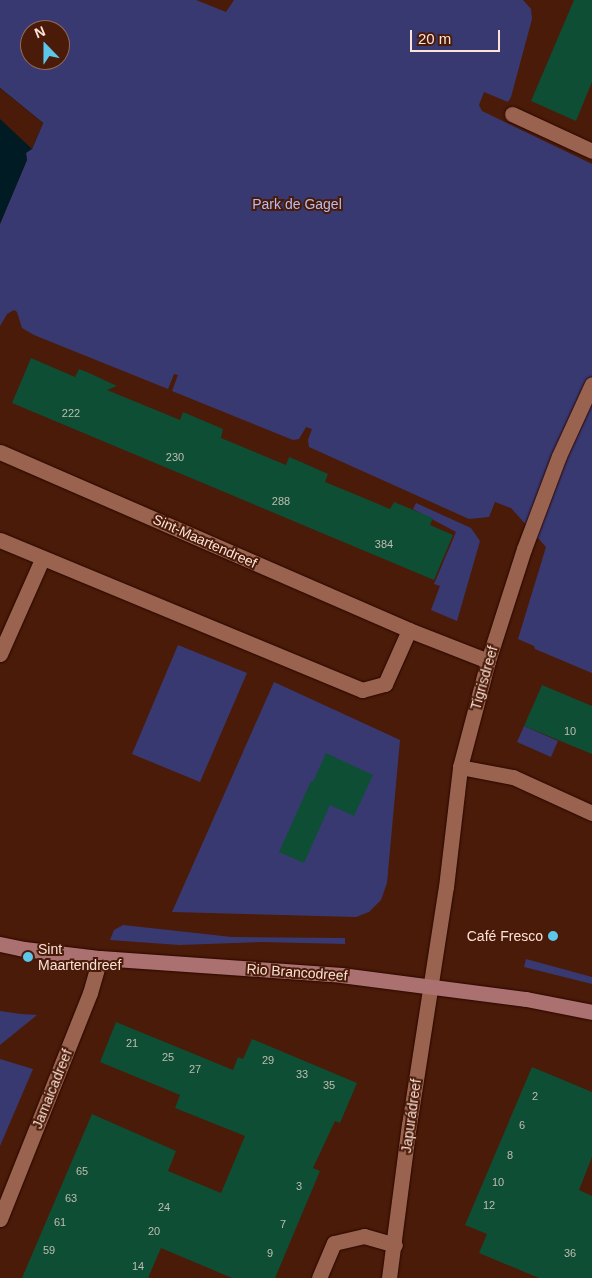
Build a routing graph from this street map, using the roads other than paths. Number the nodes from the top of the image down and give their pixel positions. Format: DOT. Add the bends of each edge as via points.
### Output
graph roads {
  1 [pos="512,114"];
  2 [pos="592,151"];
  3 [pos="592,384"];
  4 [pos="0,452"];
  5 [pos="0,540"];
  6 [pos="42,559"];
  7 [pos="409,630"];
  8 [pos="0,654"];
  9 [pos="488,661"];
  10 [pos="460,766"];
  11 [pos="592,813"];
  12 [pos="0,944"];
  13 [pos="100,958"];
  14 [pos="431,987"];
  15 [pos="592,1012"];
  16 [pos="0,1219"];
  17 [pos="395,1245"];
  18 [pos="319,1278"];
  19 [pos="389,1278"];
  1 -- 2 [label="street"];
  3 -- 9 [label="street, Tigrisdreef" via="558,456"];
  4 -- 7 [label="street, Sint-Maartendreef"];
  5 -- 6 [label="street"];
  6 -- 7 [label="street" via="362,690 385,684"];
  6 -- 8 [label="street"];
  7 -- 9 [label="street, Sint-Maartendreef"];
  9 -- 10 [label="street, Tigrisdreef"];
  10 -- 11 [label="street" via="513,778"];
  10 -- 14 [label="street, Tigrisdreef"];
  12 -- 13 [label="street, Rio Brancodreef"];
  13 -- 14 [label="street, Rio Brancodreef" via="341,974"];
  13 -- 16 [label="street, Jamaicadreef" via="90,993"];
  14 -- 15 [label="street, Rio Brancodreef" via="526,999"];
  14 -- 17 [label="street, Japurádreef" via="409,1125"];
  17 -- 18 [label="street" via="364,1236 334,1243"];
  17 -- 19 [label="street, Japurádreef"];
}
